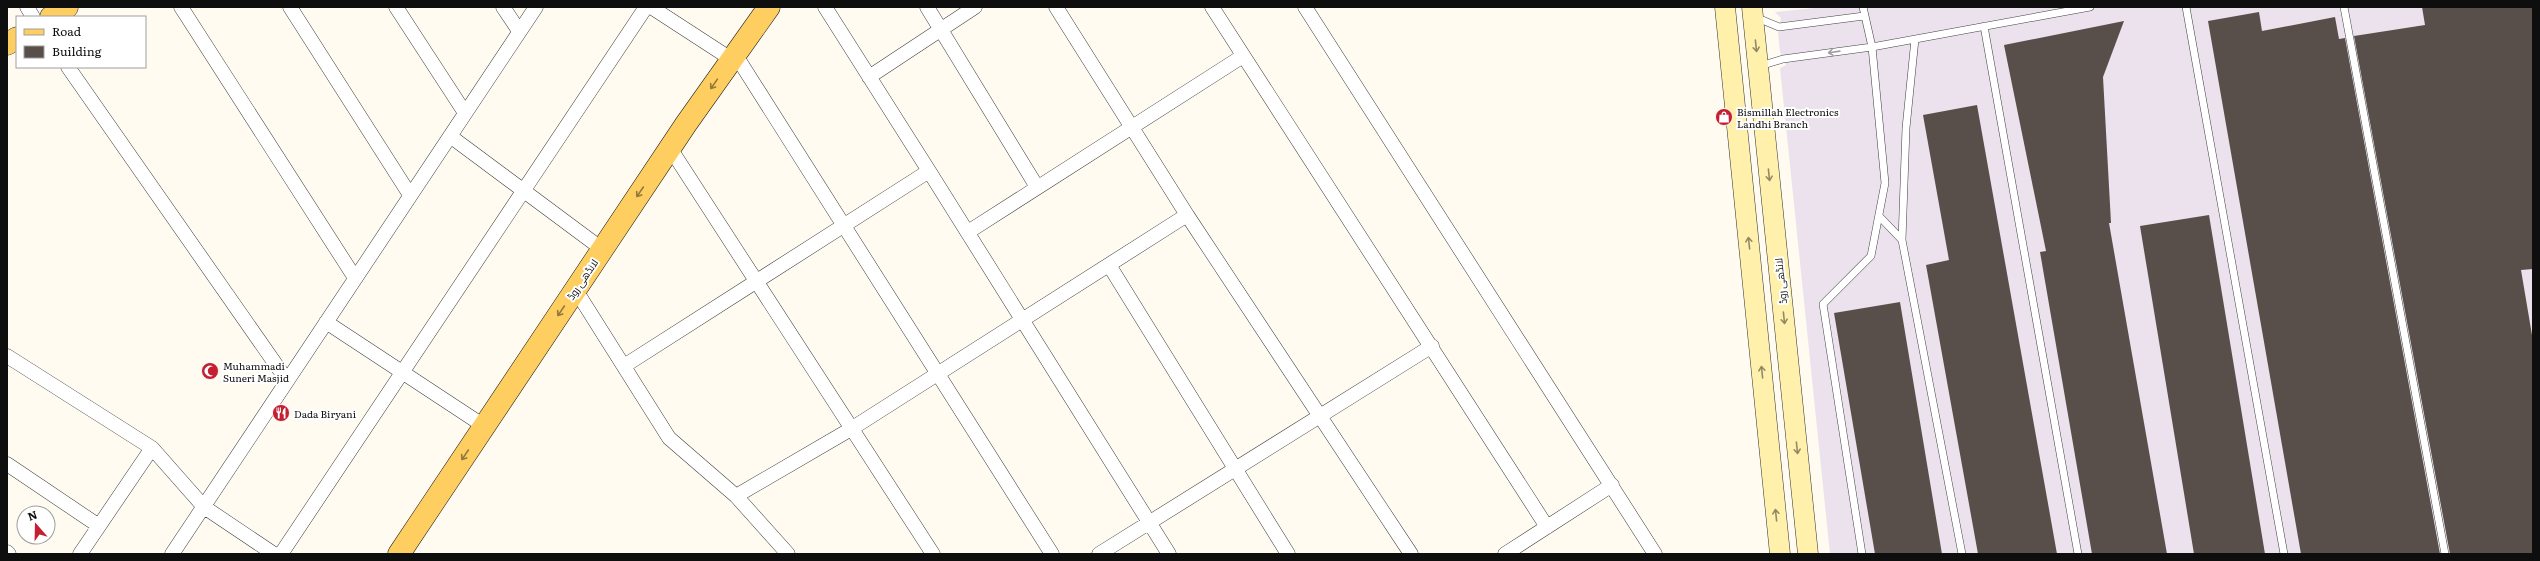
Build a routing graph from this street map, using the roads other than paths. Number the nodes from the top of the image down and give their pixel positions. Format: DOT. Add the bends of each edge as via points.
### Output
graph roads {
  1 [pos="27,7"];
  2 [pos="67,7"];
  3 [pos="181,7"];
  4 [pos="290,7"];
  5 [pos="396,7"];
  6 [pos="503,7"];
  7 [pos="536,7"];
  8 [pos="646,7"];
  9 [pos="651,7"];
  10 [pos="769,7"];
  11 [pos="825,7"];
  12 [pos="927,7"];
  13 [pos="975,7"];
  14 [pos="1056,7"];
  15 [pos="1212,7"];
  16 [pos="1305,7"];
  17 [pos="1864,7"];
  18 [pos="2090,7"];
  19 [pos="2186,7"];
  20 [pos="2344,7"];
  21 [pos="1725,12"];
  22 [pos="1752,12"];
  23 [pos="32,16"];
  24 [pos="53,16"];
  25 [pos="1864,16"];
  26 [pos="1984,26"];
  27 [pos="941,30"];
  28 [pos="520,31"];
  29 [pos="16,39"];
  30 [pos="1915,39"];
  31 [pos="7,44"];
  32 [pos="1872,47"];
  33 [pos="1243,56"];
  34 [pos="733,57"];
  35 [pos="69,68"];
  36 [pos="1758,74"];
  37 [pos="870,77"];
  38 [pos="1733,89"];
  39 [pos="465,113"];
  40 [pos="1133,126"];
  41 [pos="450,136"];
  42 [pos="670,148"];
  43 [pos="929,171"];
  44 [pos="1037,187"];
  45 [pos="523,191"];
  46 [pos="410,195"];
  47 [pos="1187,215"];
  48 [pos="1879,216"];
  49 [pos="844,226"];
  50 [pos="968,232"];
  51 [pos="1902,240"];
  52 [pos="602,249"];
  53 [pos="1109,265"];
  54 [pos="355,278"];
  55 [pos="756,282"];
  56 [pos="575,289"];
  57 [pos="1023,319"];
  58 [pos="326,322"];
  59 [pos="1432,346"];
  60 [pos="7,356"];
  61 [pos="624,366"];
  62 [pos="402,372"];
  63 [pos="938,374"];
  64 [pos="286,379"];
  65 [pos="1792,403"];
  66 [pos="1765,405"];
  67 [pos="1321,415"];
  68 [pos="484,426"];
  69 [pos="851,429"];
  70 [pos="152,448"];
  71 [pos="7,464"];
  72 [pos="1234,468"];
  73 [pos="1612,485"];
  74 [pos="736,496"];
  75 [pos="204,507"];
  76 [pos="1149,522"];
  77 [pos="99,526"];
  78 [pos="1547,527"];
  79 [pos="80,554"];
  80 [pos="172,554"];
  81 [pos="274,554"];
  82 [pos="281,554"];
  83 [pos="399,554"];
  84 [pos="788,554"];
  85 [pos="933,554"];
  86 [pos="1052,554"];
  87 [pos="1099,554"];
  88 [pos="1169,554"];
  89 [pos="1288,554"];
  90 [pos="1411,554"];
  91 [pos="1505,554"];
  92 [pos="1655,554"];
  93 [pos="1780,554"];
  94 [pos="1808,554"];
  95 [pos="1862,554"];
  96 [pos="1962,554"];
  97 [pos="2078,554"];
  98 [pos="2284,554"];
  99 [pos="2445,554"];
  1 -- 23 [label="street"];
  2 -- 24 [label="main road"];
  3 -- 54 [label="street"];
  4 -- 46 [label="street"];
  5 -- 39 [label="street"];
  6 -- 28 [label="street"];
  7 -- 28 [label="street"];
  8 -- 45 [label="street"];
  9 -- 34 [label="street"];
  10 -- 34 [label="main road, لانڈھی روڈ"];
  11 -- 37 [label="street"];
  12 -- 27 [label="street"];
  13 -- 27 [label="street"];
  14 -- 40 [label="street"];
  15 -- 33 [label="street"];
  16 -- 73 [label="street"];
  17 -- 25 [label="lane"];
  18 -- 26 [label="lane"];
  19 -- 98 [label="lane"];
  20 -- 99 [label="lane"];
  21 -- 22 [label="main road" via="1729,24 1736,28 1745,27"];
  21 -- 38 [label="main road"];
  22 -- 25 [label="lane" via="1779,27"];
  22 -- 36 [label="main road, لانڈھی روڈ, one-way"];
  25 -- 32 [label="lane"];
  26 -- 30 [label="lane"];
  26 -- 97 [label="lane"];
  27 -- 37 [label="street"];
  27 -- 44 [label="street"];
  28 -- 39 [label="street"];
  29 -- 31 [label="main road"];
  30 -- 32 [label="lane"];
  30 -- 51 [label="lane" via="1906,128"];
  32 -- 36 [label="lane, one-way" via="1783,59"];
  32 -- 48 [label="lane" via="1885,183"];
  33 -- 40 [label="street"];
  33 -- 59 [label="street"];
  34 -- 42 [label="main road, لانڈھی روڈ, one-way"];
  34 -- 49 [label="street"];
  35 -- 64 [label="street"];
  36 -- 38 [label="main road" via="1743,75 1736,80"];
  36 -- 65 [label="main road, لانڈھی روڈ, one-way"];
  37 -- 43 [label="street"];
  66 -- 38 [label="main road, one-way"];
  39 -- 41 [label="street"];
  40 -- 44 [label="street"];
  40 -- 47 [label="street"];
  41 -- 45 [label="street"];
  41 -- 46 [label="street"];
  42 -- 52 [label="main road, لانڈھی روڈ, one-way"];
  42 -- 55 [label="street"];
  43 -- 49 [label="street"];
  43 -- 50 [label="street"];
  44 -- 50 [label="street"];
  45 -- 52 [label="street"];
  45 -- 62 [label="street"];
  46 -- 54 [label="street"];
  47 -- 53 [label="street"];
  47 -- 67 [label="street"];
  48 -- 51 [label="lane"];
  48 -- 95 [label="lane" via="1871,256 1822,304"];
  49 -- 55 [label="street"];
  49 -- 63 [label="street"];
  50 -- 57 [label="street"];
  51 -- 96 [label="lane"];
  52 -- 56 [label="main road, لانڈھی روڈ"];
  53 -- 57 [label="street"];
  53 -- 72 [label="street"];
  54 -- 58 [label="street"];
  55 -- 61 [label="street"];
  55 -- 69 [label="street"];
  56 -- 61 [label="street"];
  56 -- 68 [label="main road, لانڈھی روڈ, one-way"];
  57 -- 63 [label="street"];
  57 -- 76 [label="street"];
  58 -- 62 [label="street"];
  58 -- 64 [label="street"];
  59 -- 67 [label="street"];
  59 -- 78 [label="street"];
  60 -- 70 [label="street"];
  61 -- 74 [label="street" via="669,438"];
  62 -- 68 [label="street"];
  62 -- 82 [label="street"];
  63 -- 69 [label="street"];
  63 -- 86 [label="street"];
  64 -- 75 [label="street"];
  65 -- 66 [label="main road"];
  65 -- 94 [label="main road, لانڈھی روڈ, one-way"];
  93 -- 66 [label="main road, one-way"];
  67 -- 72 [label="street"];
  67 -- 90 [label="street"];
  68 -- 83 [label="main road, لانڈھی روڈ, one-way"];
  69 -- 74 [label="street"];
  69 -- 85 [label="street"];
  70 -- 75 [label="street"];
  70 -- 77 [label="street"];
  71 -- 77 [label="street"];
  72 -- 76 [label="street"];
  72 -- 89 [label="street"];
  73 -- 78 [label="street"];
  73 -- 92 [label="street"];
  74 -- 84 [label="street"];
  75 -- 80 [label="street"];
  75 -- 81 [label="street"];
  76 -- 87 [label="street"];
  76 -- 88 [label="street"];
  77 -- 79 [label="street"];
  78 -- 91 [label="street"];
}
